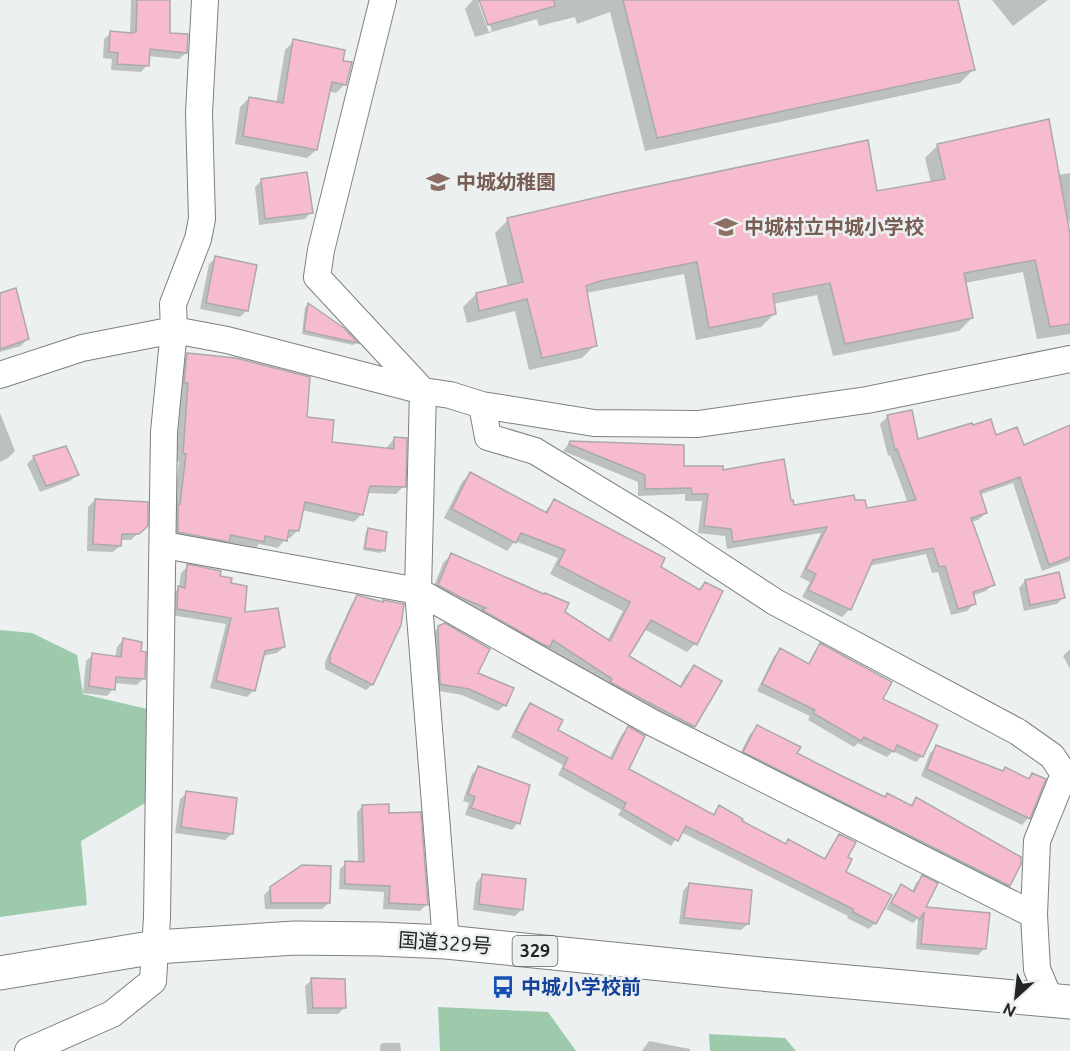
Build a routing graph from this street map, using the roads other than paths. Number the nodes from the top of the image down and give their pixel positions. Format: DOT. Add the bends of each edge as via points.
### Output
graph roads {
  1 [pos="205,0"];
  2 [pos="383,0"];
  3 [pos="174,330"];
  4 [pos="1070,359"];
  5 [pos="0,375"];
  6 [pos="423,391"];
  7 [pos="482,405"];
  8 [pos="164,545"];
  9 [pos="418,591"];
  10 [pos="1065,763"];
  11 [pos="1034,915"];
  12 [pos="446,942"];
  13 [pos="156,947"];
  14 [pos="0,973"];
  15 [pos="1060,1001"];
  16 [pos="28,1051"];
  1 -- 3 [label="street" via="199,113 202,219 173,304"];
  2 -- 6 [label="street" via="317,277"];
  3 -- 5 [label="street" via="82,348"];
  3 -- 6 [label="street"];
  3 -- 8 [label="street" via="164,432"];
  4 -- 7 [label="street" via="867,400 698,424 594,423"];
  6 -- 7 [label="street"];
  6 -- 9 [label="street"];
  7 -- 10 [label="street" via="488,436 535,451 775,602 1018,732"];
  8 -- 9 [label="street"];
  8 -- 13 [label="street"];
  9 -- 11 [label="street" via="651,722"];
  9 -- 12 [label="street"];
  10 -- 11 [label="street" via="1037,841"];
  11 -- 15 [label="street" via="1038,969"];
  12 -- 13 [label="highway, 国道329号 / 329" via="295,938"];
  12 -- 15 [label="highway, 国道329号 / 329"];
  13 -- 14 [label="highway, 国道329号 / 329"];
  13 -- 16 [label="street" via="153,981 112,1014"];
}
